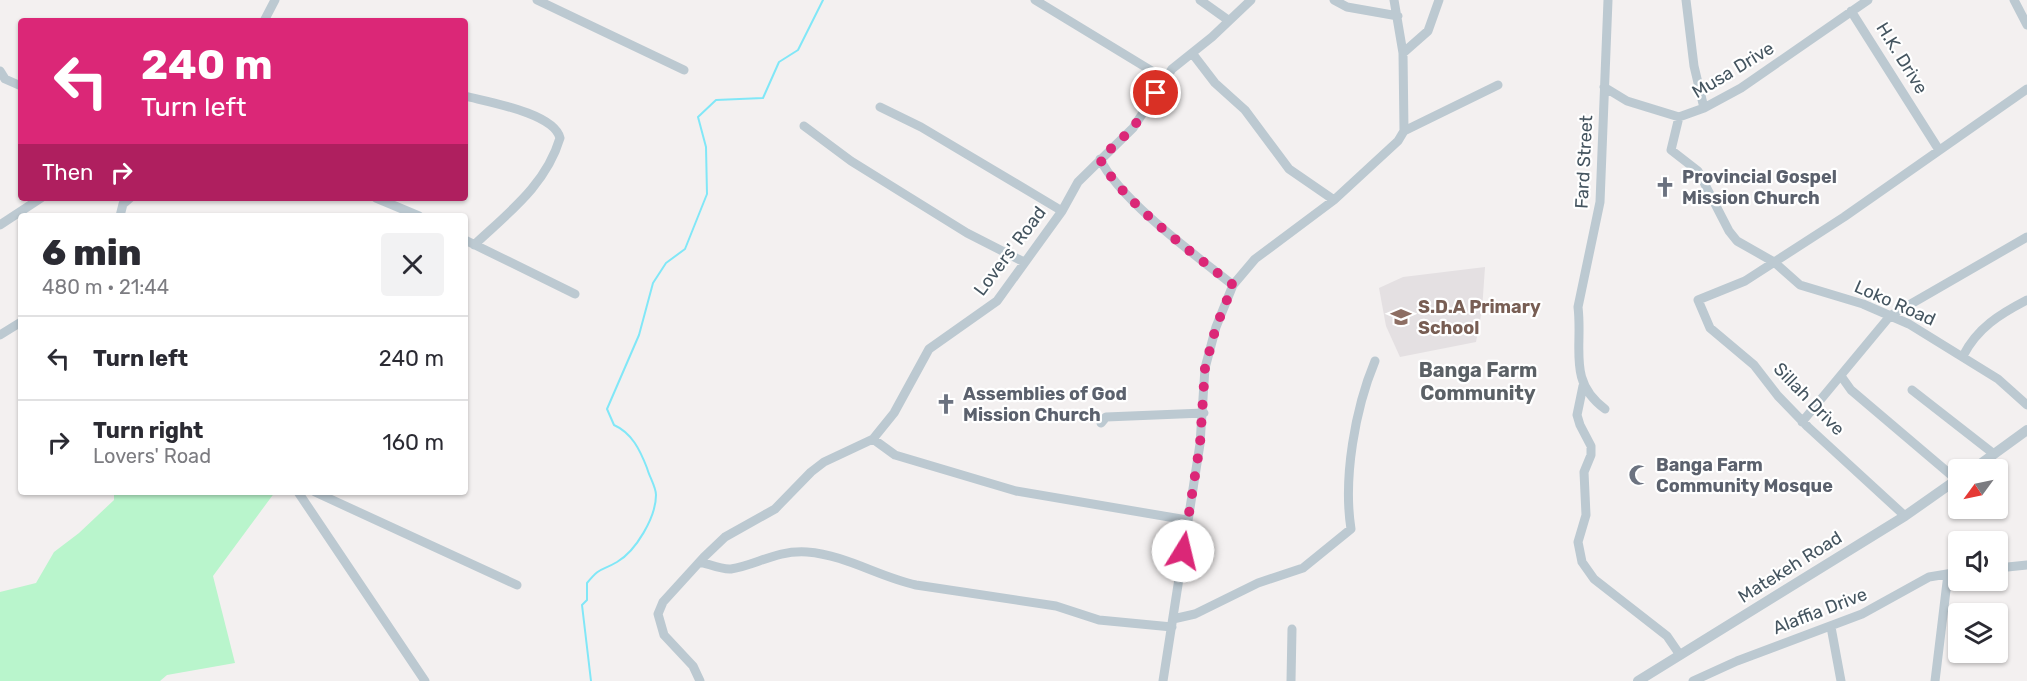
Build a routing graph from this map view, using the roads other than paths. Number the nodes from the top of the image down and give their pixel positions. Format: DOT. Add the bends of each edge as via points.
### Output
graph roads {
  1 [pos="275,0"];
  2 [pos="537,0"];
  3 [pos="1035,0"];
  4 [pos="1200,0"];
  5 [pos="1251,0"];
  6 [pos="1334,0"];
  7 [pos="1394,0"];
  8 [pos="1439,0"];
  9 [pos="1608,0"];
  10 [pos="1686,0"];
  11 [pos="1868,0"];
  12 [pos="2014,0"];
  13 [pos="1851,11"];
  14 [pos="1398,16"];
  15 [pos="266,18"];
  16 [pos="1228,20"];
  17 [pos="2027,25"];
  18 [pos="1192,53"];
  19 [pos="1403,53"];
  20 [pos="684,70"];
  21 [pos="0,71"];
  22 [pos="1165,80"];
  23 [pos="18,85"];
  24 [pos="1498,85"];
  25 [pos="1604,87"];
  26 [pos="2027,88"];
  27 [pos="468,97"];
  28 [pos="880,107"];
  29 [pos="1704,108"];
  30 [pos="1679,117"];
  31 [pos="804,126"];
  32 [pos="1404,131"];
  33 [pos="1939,150"];
  34 [pos="1100,159"];
  35 [pos="1334,200"];
  36 [pos="36,201"];
  37 [pos="383,201"];
  38 [pos="1062,211"];
  39 [pos="18,213"];
  40 [pos="18,213"];
  41 [pos="412,213"];
  42 [pos="0,225"];
  43 [pos="2027,237"];
  44 [pos="469,243"];
  45 [pos="1023,262"];
  46 [pos="1774,262"];
  47 [pos="1233,285"];
  48 [pos="575,294"];
  49 [pos="2027,300"];
  50 [pos="1890,316"];
  51 [pos="18,324"];
  52 [pos="0,335"];
  53 [pos="1963,356"];
  54 [pos="1375,361"];
  55 [pos="1841,376"];
  56 [pos="1583,386"];
  57 [pos="1912,390"];
  58 [pos="2027,405"];
  59 [pos="1605,409"];
  60 [pos="1204,412"];
  61 [pos="1802,422"];
  62 [pos="1101,423"];
  63 [pos="2027,430"];
  64 [pos="873,439"];
  65 [pos="1995,454"];
  66 [pos="1988,459"];
  67 [pos="1948,471"];
  68 [pos="1948,486"];
  69 [pos="300,495"];
  70 [pos="322,495"];
  71 [pos="1905,516"];
  72 [pos="1188,520"];
  73 [pos="700,562"];
  74 [pos="2027,565"];
  75 [pos="2008,567"];
  76 [pos="1948,573"];
  77 [pos="517,585"];
  78 [pos="1172,623"];
  79 [pos="1831,627"];
  80 [pos="1292,629"];
  81 [pos="1680,655"];
  82 [pos="1713,677"];
  83 [pos="424,681"];
  84 [pos="700,681"];
  85 [pos="1163,681"];
  86 [pos="1291,681"];
  87 [pos="1638,681"];
  88 [pos="1693,681"];
  89 [pos="1841,681"];
  90 [pos="1935,681"];
  1 -- 15 [label="street"];
  2 -- 20 [label="street"];
  3 -- 22 [label="street"];
  4 -- 16 [label="street"];
  5 -- 16 [label="street, Lovers' Road"];
  6 -- 14 [label="street" via="1347,7"];
  7 -- 14 [label="street"];
  8 -- 19 [label="street" via="1428,31"];
  9 -- 25 [label="street, Fard Street"];
  10 -- 29 [label="street"];
  11 -- 13 [label="street, Musa Drive"];
  12 -- 17 [label="street"];
  13 -- 29 [label="street, Musa Drive"];
  13 -- 33 [label="street, H.K. Drive"];
  14 -- 19 [label="street"];
  16 -- 18 [label="street, Lovers' Road"];
  18 -- 22 [label="street, Lovers' Road"];
  18 -- 35 [label="street" via="1215,83 1245,110 1289,169"];
  19 -- 32 [label="street"];
  21 -- 23 [label="street" via="5,79"];
  22 -- 34 [label="street, Lovers' Road" via="1133,128"];
  24 -- 32 [label="street"];
  25 -- 30 [label="street, Musa Drive" via="1628,101"];
  25 -- 56 [label="street, Fard Street" via="1600,202 1579,291 1578,354"];
  26 -- 33 [label="street"];
  27 -- 44 [label="street" via="524,112 550,124 560,138 536,187"];
  28 -- 38 [label="street"];
  29 -- 30 [label="street, Musa Drive"];
  30 -- 46 [label="street, Loko Road" via="1671,150 1698,171 1737,241"];
  31 -- 45 [label="street" via="851,161 967,233"];
  32 -- 35 [label="street"];
  33 -- 46 [label="street"];
  34 -- 38 [label="street, Lovers' Road" via="1078,182"];
  34 -- 47 [label="street" via="1132,200"];
  35 -- 47 [label="street" via="1255,259"];
  36 -- 40 [label="street"];
  37 -- 41 [label="street"];
  38 -- 45 [label="street, Lovers' Road"];
  39 -- 42 [label="street"];
  43 -- 50 [label="street"];
  44 -- 48 [label="street"];
  45 -- 64 [label="street, Lovers' Road" via="990,308 929,349 894,413"];
  46 -- 50 [label="street, Loko Road" via="1800,285"];
  46 -- 61 [label="street, Sillah Drive" via="1745,281 1698,300 1710,328 1754,365"];
  47 -- 60 [label="street" via="1205,368"];
  49 -- 53 [label="street" via="1980,331"];
  50 -- 53 [label="street, Loko Road"];
  50 -- 55 [label="street"];
  51 -- 52 [label="street"];
  53 -- 58 [label="street, Loko Road" via="1998,379"];
  54 -- 78 [label="street" via="1355,431 1347,506 1351,529 1347,535 1329,544 1303,568 1258,583"];
  55 -- 61 [label="street"];
  55 -- 67 [label="street" via="1851,390"];
  56 -- 59 [label="street"];
  56 -- 81 [label="street" via="1577,415 1591,455 1584,472 1586,515 1578,542 1582,562 1601,585 1667,636"];
  57 -- 65 [label="street"];
  60 -- 62 [label="street" via="1106,417"];
  60 -- 72 [label="street"];
  61 -- 71 [label="street, Sillah Drive"];
  63 -- 65 [label="street"];
  64 -- 72 [label="street" via="895,455 1016,491"];
  64 -- 73 [label="street, Lovers' Road" via="824,462 776,509 725,537"];
  65 -- 66 [label="street"];
  68 -- 71 [label="street, Matekeh Road"];
  69 -- 83 [label="street"];
  70 -- 77 [label="street"];
  71 -- 81 [label="street, Matekeh Road"];
  72 -- 78 [label="street"];
  73 -- 78 [label="street" via="728,569 772,555 806,552 864,566 916,585 1056,606 1100,620"];
  73 -- 84 [label="street, Lovers' Road" via="663,602 658,614 664,635 693,666"];
  74 -- 75 [label="street"];
  76 -- 79 [label="street, Alaffia Drive" via="1929,577"];
  76 -- 90 [label="street"];
  78 -- 85 [label="street"];
  79 -- 82 [label="street, Alaffia Drive" via="1764,650"];
  79 -- 89 [label="street"];
  80 -- 86 [label="street"];
  81 -- 87 [label="street, Matekeh Road"];
  82 -- 88 [label="street, Alaffia Drive"];
}
